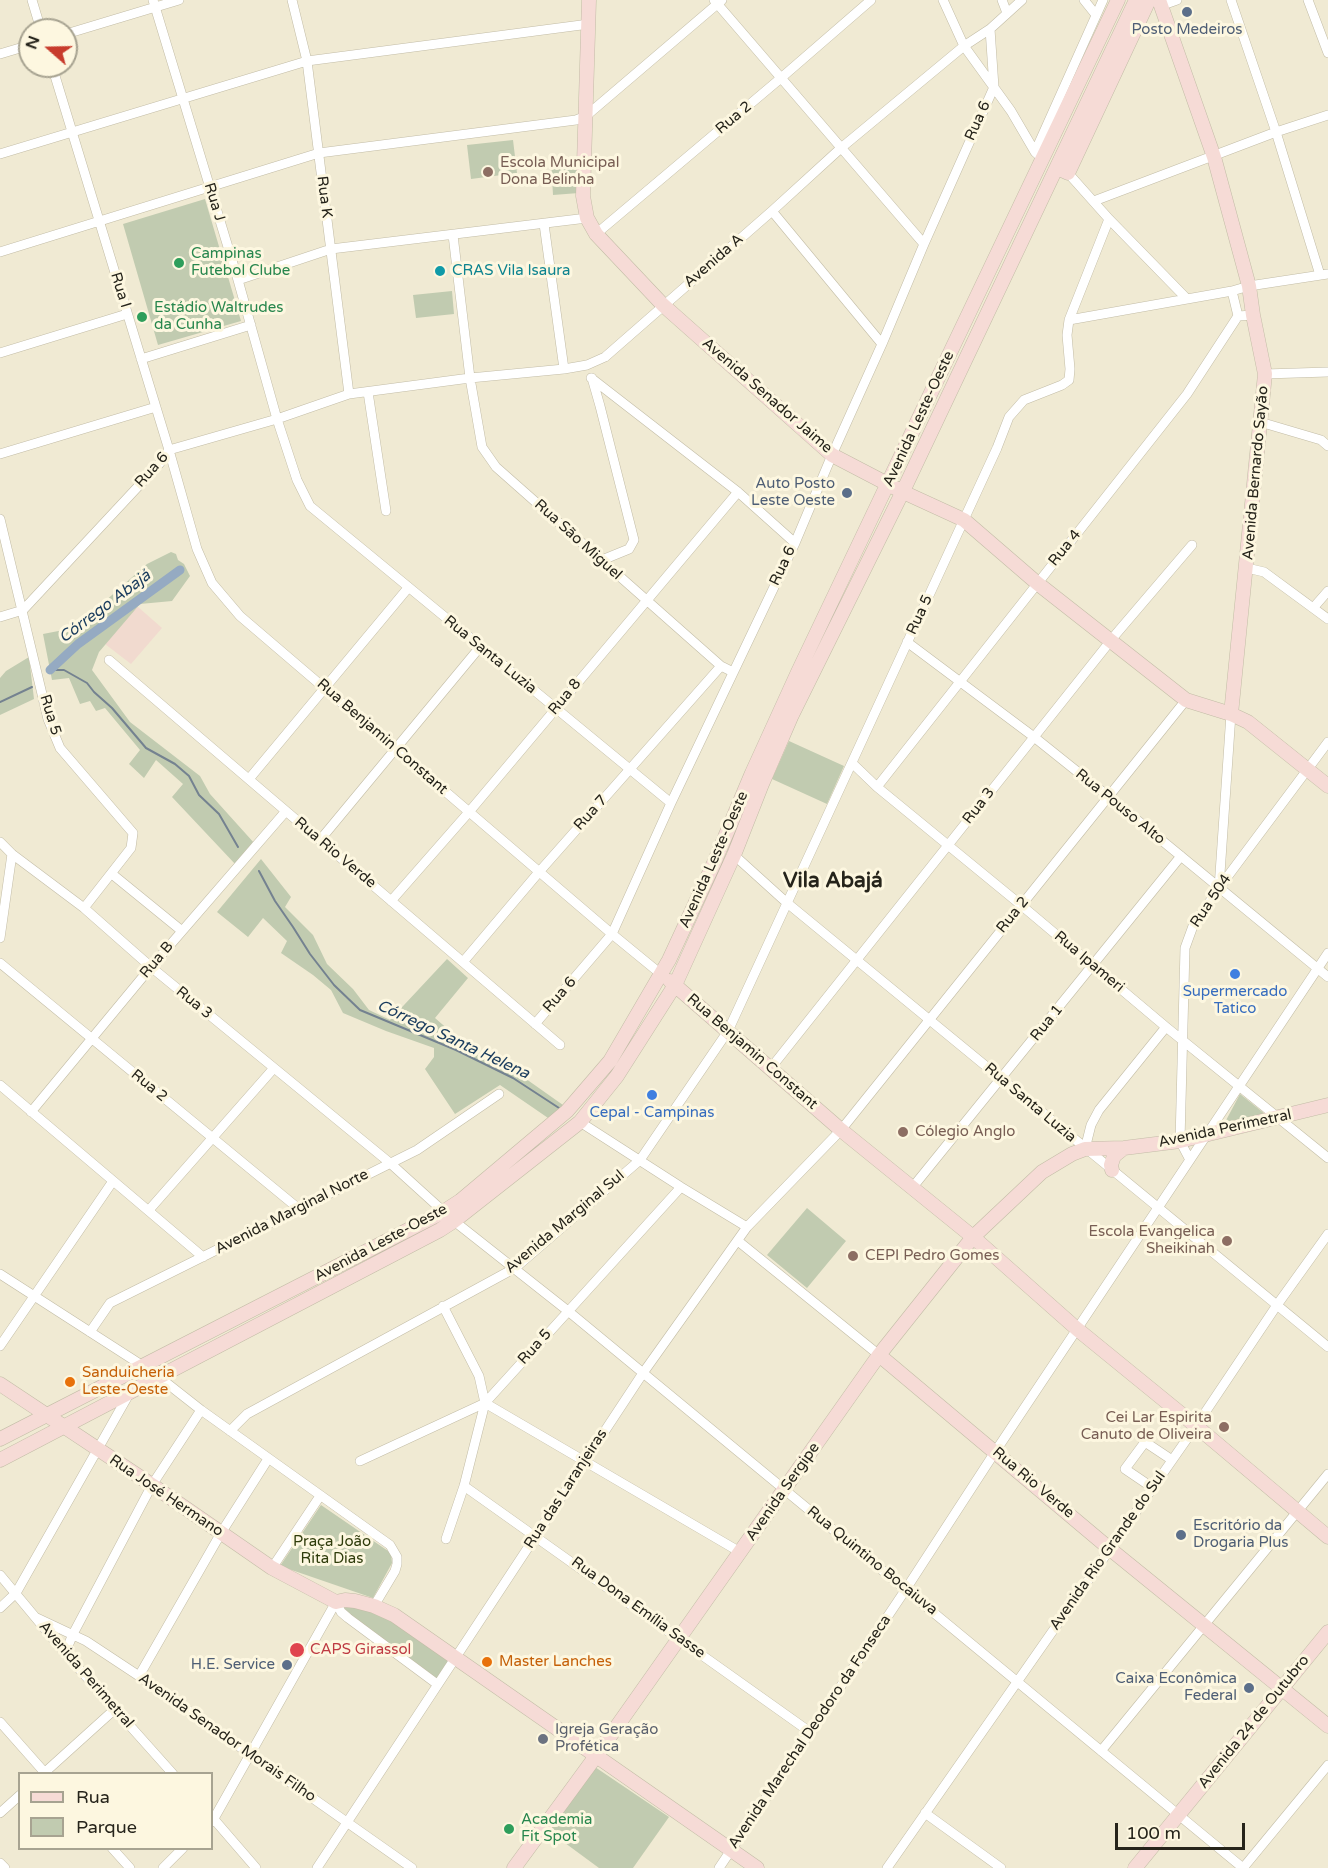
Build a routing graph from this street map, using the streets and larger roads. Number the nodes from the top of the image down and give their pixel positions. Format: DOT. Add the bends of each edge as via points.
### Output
graph roads {
  1 [pos="32,0"];
  2 [pos="179,0"];
  3 [pos="292,0"];
  4 [pos="589,0"];
  5 [pos="871,0"];
  6 [pos="943,0"];
  7 [pos="1002,0"];
  8 [pos="1022,0"];
  9 [pos="1084,0"];
  10 [pos="1103,0"];
  11 [pos="1118,0"];
  12 [pos="1136,0"];
  13 [pos="1177,0"];
  14 [pos="1231,0"];
  15 [pos="1308,0"];
  16 [pos="718,1"];
  17 [pos="1156,2"];
  18 [pos="154,4"];
  19 [pos="1007,13"];
  20 [pos="1096,15"];
  21 [pos="37,18"];
  22 [pos="589,24"];
  23 [pos="990,29"];
  24 [pos="78,30"];
  25 [pos="964,46"];
  26 [pos="18,49"];
  27 [pos="1328,53"];
  28 [pos="0,54"];
  29 [pos="307,61"];
  30 [pos="56,78"];
  31 [pos="782,78"];
  32 [pos="994,87"];
  33 [pos="183,98"];
  34 [pos="1328,115"];
  35 [pos="586,116"];
  36 [pos="72,132"];
  37 [pos="1276,132"];
  38 [pos="841,148"];
  39 [pos="319,153"];
  40 [pos="0,154"];
  41 [pos="1039,155"];
  42 [pos="1214,157"];
  43 [pos="1062,171"];
  44 [pos="209,186"];
  45 [pos="1094,201"];
  46 [pos="772,212"];
  47 [pos="586,218"];
  48 [pos="1109,219"];
  49 [pos="99,220"];
  50 [pos="544,224"];
  51 [pos="596,234"];
  52 [pos="453,235"];
  53 [pos="924,244"];
  54 [pos="331,249"];
  55 [pos="0,252"];
  56 [pos="1324,274"];
  57 [pos="238,280"];
  58 [pos="1249,286"];
  59 [pos="1232,291"];
  60 [pos="1186,298"];
  61 [pos="663,305"];
  62 [pos="128,314"];
  63 [pos="1253,315"];
  64 [pos="1238,316"];
  65 [pos="1069,320"];
  66 [pos="251,325"];
  67 [pos="882,344"];
  68 [pos="0,353"];
  69 [pos="141,359"];
  70 [pos="587,365"];
  71 [pos="564,369"];
  72 [pos="1328,372"];
  73 [pos="1265,374"];
  74 [pos="470,378"];
  75 [pos="591,378"];
  76 [pos="369,392"];
  77 [pos="349,394"];
  78 [pos="156,407"];
  79 [pos="277,419"];
  80 [pos="1260,422"];
  81 [pos="1328,446"];
  82 [pos="169,450"];
  83 [pos="0,454"];
  84 [pos="832,455"];
  85 [pos="888,484"];
  86 [pos="738,492"];
  87 [pos="903,492"];
  88 [pos="310,506"];
  89 [pos="386,512"];
  90 [pos="0,519"];
  91 [pos="964,520"];
  92 [pos="795,543"];
  93 [pos="1192,545"];
  94 [pos="197,549"];
  95 [pos="602,560"];
  96 [pos="1247,568"];
  97 [pos="1037,583"];
  98 [pos="408,588"];
  99 [pos="1328,591"];
  100 [pos="647,600"];
  101 [pos="1314,607"];
  102 [pos="23,610"];
  103 [pos="0,617"];
  104 [pos="1328,619"];
  105 [pos="1111,641"];
  106 [pos="907,642"];
  107 [pos="480,647"];
  108 [pos="109,660"];
  109 [pos="721,666"];
  110 [pos="733,672"];
  111 [pos="959,681"];
  112 [pos="324,688"];
  113 [pos="1186,700"];
  114 [pos="556,709"];
  115 [pos="1231,714"];
  116 [pos="1034,737"];
  117 [pos="1328,742"];
  118 [pos="395,749"];
  119 [pos="852,763"];
  120 [pos="630,769"];
  121 [pos="1307,769"];
  122 [pos="249,779"];
  123 [pos="1328,786"];
  124 [pos="877,787"];
  125 [pos="1109,797"];
  126 [pos="671,803"];
  127 [pos="286,811"];
  128 [pos="469,812"];
  129 [pos="320,840"];
  130 [pos="0,842"];
  131 [pos="948,845"];
  132 [pos="1221,847"];
  133 [pos="12,854"];
  134 [pos="734,855"];
  135 [pos="1180,856"];
  136 [pos="1241,858"];
  137 [pos="538,872"];
  138 [pos="112,874"];
  139 [pos="1219,888"];
  140 [pos="391,901"];
  141 [pos="786,902"];
  142 [pos="1021,905"];
  143 [pos="84,908"];
  144 [pos="182,931"];
  145 [pos="612,934"];
  146 [pos="0,938"];
  147 [pos="1328,953"];
  148 [pos="857,960"];
  149 [pos="463,962"];
  150 [pos="0,963"];
  151 [pos="1094,966"];
  152 [pos="151,967"];
  153 [pos="1318,968"];
  154 [pos="662,975"];
  155 [pos="1328,977"];
  156 [pos="675,985"];
  157 [pos="930,1019"];
  158 [pos="535,1024"];
  159 [pos="1166,1027"];
  160 [pos="728,1031"];
  161 [pos="92,1039"];
  162 [pos="1183,1041"];
  163 [pos="560,1045"];
  164 [pos="274,1068"];
  165 [pos="770,1069"];
  166 [pos="1001,1079"];
  167 [pos="0,1086"];
  168 [pos="1240,1086"];
  169 [pos="500,1094"];
  170 [pos="1328,1105"];
  171 [pos="31,1112"];
  172 [pos="1278,1118"];
  173 [pos="580,1122"];
  174 [pos="840,1130"];
  175 [pos="1207,1135"];
  176 [pos="213,1138"];
  177 [pos="1180,1141"];
  178 [pos="1124,1148"];
  179 [pos="1085,1149"];
  180 [pos="1328,1158"];
  181 [pos="640,1160"];
  182 [pos="1190,1160"];
  183 [pos="390,1163"];
  184 [pos="1112,1170"];
  185 [pos="113,1181"];
  186 [pos="681,1187"];
  187 [pos="912,1188"];
  188 [pos="1158,1207"];
  189 [pos="299,1209"];
  190 [pos="149,1210"];
  191 [pos="449,1217"];
  192 [pos="747,1227"];
  193 [pos="1328,1234"];
  194 [pos="973,1237"];
  195 [pos="738,1240"];
  196 [pos="203,1257"];
  197 [pos="515,1268"];
  198 [pos="0,1274"];
  199 [pos="34,1296"];
  200 [pos="1277,1305"];
  201 [pos="443,1306"];
  202 [pos="568,1311"];
  203 [pos="1077,1329"];
  204 [pos="90,1332"];
  205 [pos="0,1346"];
  206 [pos="1328,1347"];
  207 [pos="879,1355"];
  208 [pos="143,1366"];
  209 [pos="643,1373"];
  210 [pos="159,1377"];
  211 [pos="0,1384"];
  212 [pos="130,1392"];
  213 [pos="485,1402"];
  214 [pos="201,1410"];
  215 [pos="46,1414"];
  216 [pos="1196,1426"];
  217 [pos="64,1427"];
  218 [pos="230,1431"];
  219 [pos="0,1439"];
  220 [pos="98,1449"];
  221 [pos="995,1452"];
  222 [pos="268,1459"];
  223 [pos="0,1460"];
  224 [pos="1172,1460"];
  225 [pos="360,1461"];
  226 [pos="585,1461"];
  227 [pos="1328,1474"];
  228 [pos="152,1485"];
  229 [pos="464,1486"];
  230 [pos="1153,1488"];
  231 [pos="784,1490"];
  232 [pos="320,1496"];
  233 [pos="1297,1512"];
  234 [pos="221,1533"];
  235 [pos="536,1535"];
  236 [pos="1328,1538"];
  237 [pos="446,1539"];
  238 [pos="1110,1549"];
  239 [pos="740,1552"];
  240 [pos="272,1568"];
  241 [pos="0,1575"];
  242 [pos="906,1589"];
  243 [pos="16,1593"];
  244 [pos="336,1602"];
  245 [pos="374,1606"];
  246 [pos="0,1608"];
  247 [pos="37,1618"];
  248 [pos="1204,1626"];
  249 [pos="1328,1632"];
  250 [pos="73,1634"];
  251 [pos="679,1638"];
  252 [pos="65,1653"];
  253 [pos="454,1658"];
  254 [pos="139,1676"];
  255 [pos="1017,1682"];
  256 [pos="437,1684"];
  257 [pos="1283,1688"];
  258 [pos="115,1708"];
  259 [pos="0,1722"];
  260 [pos="1328,1726"];
  261 [pos="810,1732"];
  262 [pos="1101,1751"];
  263 [pos="250,1755"];
  264 [pos="596,1756"];
  265 [pos="1328,1765"];
  266 [pos="44,1772"];
  267 [pos="46,1772"];
  268 [pos="172,1772"];
  269 [pos="18,1797"];
  270 [pos="0,1813"];
  271 [pos="925,1813"];
  272 [pos="1179,1815"];
  273 [pos="213,1818"];
  274 [pos="213,1821"];
  275 [pos="348,1822"];
  276 [pos="114,1850"];
  277 [pos="181,1850"];
  278 [pos="731,1850"];
  279 [pos="0,1863"];
  280 [pos="5,1868"];
  281 [pos="130,1868"];
  282 [pos="163,1868"];
  283 [pos="256,1868"];
  284 [pos="317,1868"];
  285 [pos="412,1868"];
  286 [pos="514,1868"];
  287 [pos="719,1868"];
  288 [pos="757,1868"];
  289 [pos="888,1868"];
  290 [pos="1001,1868"];
  291 [pos="1135,1868"];
  292 [pos="1243,1868"];
  1 -- 21 [label="street"];
  2 -- 18 [label="street"];
  3 -- 29 [label="street, Rua K"];
  4 -- 22 [label="street, Avenida Senador Jaime"];
  5 -- 31 [label="street, Rua 2"];
  6 -- 25 [label="street"];
  7 -- 19 [label="street"];
  8 -- 19 [label="street, Avenida A"];
  9 -- 20 [label="street"];
  10 -- 20 [label="street"];
  11 -- 41 [label="street, Avenida Leste-Oeste"];
  12 -- 43 [label="street, Avenida Leste-Oeste"];
  13 -- 17 [label="street"];
  14 -- 37 [label="street"];
  15 -- 27 [label="street"];
  16 -- 31 [label="street"];
  16 -- 35 [label="street"];
  17 -- 42 [label="street, Avenida Bernardo Sayão"];
  17 -- 43 [label="street, Avenida Leste-Oeste"];
  18 -- 24 [label="street"];
  18 -- 33 [label="street, Rua J"];
  19 -- 23 [label="street, Avenida A"];
  20 -- 41 [label="street"];
  22 -- 29 [label="street"];
  22 -- 35 [label="street, Avenida Senador Jaime"];
  23 -- 25 [label="street, Avenida A"];
  23 -- 32 [label="street"];
  25 -- 32 [label="street"];
  25 -- 38 [label="street, Avenida A"];
  26 -- 28 [label="street"];
  29 -- 33 [label="street"];
  29 -- 39 [label="street, Rua K"];
  30 -- 36 [label="street, Rua l"];
  31 -- 38 [label="street"];
  31 -- 51 [label="street, Rua 2"];
  32 -- 41 [label="street"];
  32 -- 53 [label="street, Rua 6"];
  33 -- 36 [label="street"];
  33 -- 44 [label="street, Rua J"];
  34 -- 37 [label="street"];
  35 -- 39 [label="street"];
  35 -- 47 [label="street, Avenida Senador Jaime"];
  36 -- 40 [label="street"];
  36 -- 49 [label="street, Rua l"];
  37 -- 42 [label="street"];
  37 -- 56 [label="street"];
  38 -- 46 [label="street, Avenida A"];
  38 -- 53 [label="street"];
  39 -- 44 [label="street"];
  39 -- 54 [label="street, Rua K"];
  41 -- 85 [label="street, Avenida Leste-Oeste"];
  42 -- 45 [label="street"];
  42 -- 58 [label="street, Avenida Bernardo Sayão"];
  43 -- 45 [label="street"];
  43 -- 87 [label="street, Avenida Leste-Oeste"];
  44 -- 49 [label="street"];
  44 -- 57 [label="street, Rua J"];
  45 -- 48 [label="street"];
  46 -- 61 [label="street, Avenida A"];
  46 -- 67 [label="street"];
  47 -- 50 [label="street"];
  47 -- 51 [label="street, Avenida Senador Jaime"];
  48 -- 60 [label="street"];
  48 -- 65 [label="street, Rua 5"];
  49 -- 55 [label="street"];
  49 -- 62 [label="street, Rua l"];
  50 -- 52 [label="street"];
  50 -- 71 [label="street"];
  51 -- 61 [label="street, Avenida Senador Jaime"];
  52 -- 54 [label="street"];
  52 -- 74 [label="street, Rua São Miguel"];
  53 -- 67 [label="street, Rua 6"];
  54 -- 57 [label="street"];
  54 -- 77 [label="street, Rua K"];
  56 -- 58 [label="street"];
  57 -- 66 [label="street, Rua J"];
  58 -- 59 [label="street"];
  58 -- 63 [label="street, Avenida Bernardo Sayão"];
  59 -- 60 [label="street"];
  59 -- 64 [label="street"];
  60 -- 65 [label="street"];
  61 -- 70 [label="street, Avenida A" via="605,357"];
  61 -- 84 [label="street, Avenida Senador Jaime"];
  62 -- 68 [label="street"];
  62 -- 69 [label="street, Rua l"];
  63 -- 64 [label="street"];
  63 -- 73 [label="street, Avenida Bernardo Sayão"];
  64 -- 97 [label="street, Rua 4" via="1187,394"];
  65 -- 91 [label="street, Rua 5" via="1069,380 1024,400 1009,417"];
  66 -- 69 [label="street"];
  66 -- 79 [label="street, Rua J"];
  67 -- 84 [label="street, Rua 6"];
  69 -- 78 [label="street, Rua l"];
  70 -- 71 [label="street, Avenida A"];
  70 -- 75 [label="street"];
  71 -- 74 [label="street, Avenida A"];
  72 -- 73 [label="street"];
  73 -- 80 [label="street, Avenida Bernardo Sayão"];
  74 -- 76 [label="street, Avenida A"];
  74 -- 95 [label="street, Rua São Miguel" via="486,454"];
  75 -- 86 [label="street"];
  75 -- 95 [label="street" via="634,540 629,549"];
  76 -- 77 [label="street, Avenida A"];
  76 -- 89 [label="street"];
  77 -- 79 [label="street, Rua 6"];
  78 -- 82 [label="street, Rua l"];
  78 -- 83 [label="street"];
  79 -- 82 [label="street, Rua 6"];
  79 -- 88 [label="street, Rua J"];
  80 -- 81 [label="street" via="1321,440"];
  80 -- 96 [label="street, Avenida Bernardo Sayão"];
  82 -- 94 [label="street, Rua l"];
  82 -- 102 [label="street, Rua 6"];
  84 -- 85 [label="street, Avenida Senador Jaime"];
  84 -- 92 [label="street, Rua 6"];
  85 -- 87 [label="street, Avenida Senador Jaime"];
  85 -- 154 [label="street, Avenida Leste-Oeste" via="798,672"];
  86 -- 92 [label="street"];
  86 -- 100 [label="street, Rua 8"];
  87 -- 91 [label="street, Avenida Senador Jaime"];
  87 -- 134 [label="street, Avenida Leste-Oeste" via="790,717"];
  88 -- 98 [label="street, Rua Santa Luzia"];
  90 -- 102 [label="street, Rua 5"];
  91 -- 97 [label="street, Avenida Senador Jaime"];
  91 -- 106 [label="street, Rua 5"];
  92 -- 110 [label="street, Rua 6"];
  93 -- 105 [label="street, Rua 3"];
  94 -- 112 [label="street, Rua Benjamin Constant" via="212,584 240,616"];
  95 -- 100 [label="street, Rua São Miguel"];
  96 -- 101 [label="street" via="1264,572"];
  96 -- 115 [label="street, Avenida Bernardo Sayão"];
  97 -- 105 [label="street, Avenida Senador Jaime"];
  97 -- 111 [label="street, Rua 4"];
  98 -- 107 [label="street, Rua Santa Luzia"];
  98 -- 112 [label="street"];
  99 -- 101 [label="street"];
  100 -- 109 [label="street, Rua São Miguel"];
  100 -- 114 [label="street, Rua 8"];
  101 -- 104 [label="street"];
  102 -- 103 [label="street"];
  102 -- 138 [label="street, Rua 5" via="48,719 60,748 133,833 131,848"];
  105 -- 113 [label="street, Avenida Senador Jaime"];
  105 -- 116 [label="street, Rua 3"];
  106 -- 111 [label="street, Rua Pouso Alto"];
  106 -- 119 [label="street, Rua 5"];
  107 -- 114 [label="street, Rua Santa Luzia"];
  107 -- 118 [label="street"];
  108 -- 122 [label="street, Rua Rio Verde"];
  109 -- 110 [label="street, Rua São Miguel"];
  109 -- 120 [label="street, Rua 7"];
  110 -- 126 [label="street, Rua 6"];
  111 -- 116 [label="street, Rua Pouso Alto"];
  111 -- 124 [label="street, Rua 4"];
  112 -- 118 [label="street, Rua Benjamin Constant"];
  112 -- 122 [label="street"];
  113 -- 115 [label="street, Avenida Senador Jaime"];
  113 -- 125 [label="street, Rua 2"];
  114 -- 120 [label="street, Rua Santa Luzia"];
  114 -- 128 [label="street, Rua 8"];
  115 -- 121 [label="street, Avenida Senador Jaime" via="1248,722"];
  115 -- 132 [label="street, Avenida Bernardo Sayão"];
  116 -- 125 [label="street, Rua Pouso Alto"];
  116 -- 131 [label="street, Rua 3"];
  117 -- 121 [label="street, Rua 504"];
  118 -- 128 [label="street, Rua Benjamin Constant"];
  118 -- 129 [label="street"];
  119 -- 124 [label="street, Rua Ipameri"];
  119 -- 141 [label="street, Rua 5"];
  120 -- 126 [label="street, Rua Santa Luzia"];
  120 -- 137 [label="street, Rua 7"];
  121 -- 123 [label="street, Avenida Senador Jaime"];
  121 -- 136 [label="street, Rua 504"];
  122 -- 127 [label="street, Rua Rio Verde"];
  124 -- 131 [label="street, Rua Ipameri"];
  125 -- 135 [label="street, Rua Pouso Alto"];
  125 -- 142 [label="street, Rua 2"];
  126 -- 145 [label="street, Rua 6"];
  127 -- 129 [label="street, Rua Rio Verde"];
  127 -- 144 [label="street, Rua B"];
  128 -- 137 [label="street, Rua Benjamin Constant"];
  128 -- 140 [label="street, Rua 8"];
  129 -- 140 [label="street, Rua Rio Verde"];
  130 -- 133 [label="street, Rua 3"];
  131 -- 142 [label="street, Rua Ipameri"];
  131 -- 148 [label="street, Rua 3"];
  132 -- 136 [label="street"];
  132 -- 139 [label="street, Avenida Bernardo Sayão"];
  133 -- 143 [label="street, Rua 3"];
  133 -- 146 [label="street"];
  134 -- 141 [label="street, Rua Santa Luzia"];
  134 -- 156 [label="street, Avenida Leste-Oeste"];
  135 -- 139 [label="street, Rua Pouso Alto"];
  135 -- 151 [label="street, Rua 1"];
  136 -- 139 [label="street, Rua 504"];
  137 -- 145 [label="street, Rua Benjamin Constant"];
  137 -- 149 [label="street, Rua 7"];
  138 -- 143 [label="street, Rua 5"];
  138 -- 144 [label="street"];
  139 -- 153 [label="street, Rua Pouso Alto"];
  139 -- 162 [label="street, Rua 504" via="1193,926 1185,948"];
  140 -- 149 [label="street, Rua Rio Verde"];
  141 -- 148 [label="street, Rua Santa Luzia"];
  141 -- 160 [label="street, Rua 5"];
  142 -- 151 [label="street, Rua Ipameri"];
  142 -- 157 [label="street, Rua 2"];
  143 -- 152 [label="street, Rua 3"];
  144 -- 152 [label="street, Rua B"];
  145 -- 154 [label="street, Rua Benjamin Constant"];
  145 -- 158 [label="street, Rua 6"];
  147 -- 153 [label="street, Avenida Marechal Deodoro da Fonseca"];
  148 -- 157 [label="street, Rua Santa Luzia"];
  148 -- 165 [label="street, Rua 3"];
  149 -- 158 [label="street, Rua Rio Verde"];
  150 -- 161 [label="street, Rua 2"];
  151 -- 159 [label="street, Rua Ipameri"];
  151 -- 166 [label="street, Rua 1"];
  152 -- 161 [label="street, Rua B"];
  152 -- 164 [label="street, Rua 3"];
  153 -- 155 [label="street, Rua Pouso Alto"];
  153 -- 168 [label="street, Avenida Marechal Deodoro da Fonseca"];
  154 -- 156 [label="street, Rua Benjamin Constant"];
  154 -- 191 [label="street, Avenida Leste-Oeste" via="610,1061 567,1111 460,1201"];
  156 -- 160 [label="street, Rua Benjamin Constant"];
  156 -- 173 [label="street, Avenida Leste-Oeste" via="617,1076"];
  157 -- 166 [label="street, Rua Santa Luzia"];
  157 -- 174 [label="street, Rua 2"];
  158 -- 163 [label="street, Rua Rio Verde"];
  159 -- 162 [label="street, Rua Ipameri"];
  159 -- 179 [label="street" via="1099,1110"];
  160 -- 165 [label="street, Rua Benjamin Constant"];
  160 -- 181 [label="street, Avenida Marginal Sul"];
  161 -- 171 [label="street, Rua B"];
  161 -- 176 [label="street, Rua 2"];
  162 -- 168 [label="street, Rua Ipameri"];
  162 -- 177 [label="street, Rua 504"];
  164 -- 176 [label="street"];
  164 -- 183 [label="street, Rua 3"];
  165 -- 174 [label="street, Rua Benjamin Constant"];
  166 -- 179 [label="street, Rua Santa Luzia"];
  166 -- 187 [label="street, Rua 1"];
  167 -- 171 [label="street"];
  168 -- 172 [label="street, Rua Ipameri"];
  168 -- 175 [label="street, Avenida Marechal Deodoro da Fonseca"];
  169 -- 183 [label="street, Avenida Marginal Norte" via="417,1150"];
  170 -- 172 [label="street, Avenida Perimetral"];
  171 -- 185 [label="street"];
  172 -- 175 [label="street, Avenida Perimetral"];
  172 -- 180 [label="street, Rua Ipameri"];
  173 -- 181 [label="street"];
  173 -- 191 [label="street, Avenida Leste-Oeste"];
  174 -- 187 [label="street, Rua Benjamin Constant"];
  174 -- 192 [label="street, Rua das Laranjeiras"];
  175 -- 177 [label="street, Avenida Perimetral"];
  175 -- 182 [label="street, Avenida Marechal Deodoro da Fonseca"];
  176 -- 189 [label="street, Rua 2"];
  176 -- 190 [label="street"];
  177 -- 178 [label="street, Avenida Perimetral"];
  177 -- 182 [label="street, Rua 504"];
  178 -- 179 [label="street, Avenida Perimetral"];
  178 -- 184 [label="street" via="1114,1156"];
  179 -- 184 [label="street, Rua Santa Luzia"];
  179 -- 194 [label="street, Avenida Sergipe" via="1042,1172"];
  181 -- 186 [label="street"];
  181 -- 197 [label="street, Avenida Marginal Sul"];
  182 -- 188 [label="street, Avenida Marechal Deodoro da Fonseca"];
  183 -- 189 [label="street, Avenida Marginal Norte"];
  183 -- 191 [label="street, Rua Quintino Bocaiuva"];
  184 -- 188 [label="street, Rua Santa Luzia"];
  185 -- 190 [label="street"];
  185 -- 199 [label="street"];
  186 -- 192 [label="street"];
  186 -- 202 [label="street, Rua 5"];
  187 -- 194 [label="street, Rua Benjamin Constant"];
  188 -- 200 [label="street, Rua Santa Luzia"];
  188 -- 203 [label="street, Avenida Marechal Deodoro da Fonseca"];
  189 -- 196 [label="street, Avenida Marginal Norte"];
  190 -- 196 [label="street"];
  191 -- 197 [label="street, Rua Quintino Bocaiuva"];
  191 -- 208 [label="street, Avenida Leste-Oeste"];
  191 -- 210 [label="street, Avenida Leste-Oeste" via="429,1236"];
  192 -- 195 [label="street, Rua das Laranjeiras"];
  193 -- 200 [label="street, Avenida Rio Grande do Sul"];
  194 -- 203 [label="street, Rua Benjamin Constant" via="999,1265"];
  194 -- 207 [label="street, Avenida Sergipe"];
  195 -- 207 [label="street, Rua Rio Verde"];
  195 -- 209 [label="street, Rua das Laranjeiras"];
  196 -- 204 [label="street, Avenida Marginal Norte" via="110,1303"];
  197 -- 201 [label="street, Avenida Marginal Sul"];
  197 -- 202 [label="street, Rua Quintino Bocaiuva"];
  198 -- 199 [label="street"];
  199 -- 204 [label="street"];
  199 -- 205 [label="street"];
  200 -- 206 [label="street, Rua Santa Luzia"];
  200 -- 216 [label="street, Avenida Rio Grande do Sul"];
  201 -- 213 [label="street" via="479,1376"];
  201 -- 218 [label="street, Avenida Marginal Sul" via="247,1414"];
  202 -- 209 [label="street, Rua Quintino Bocaiuva"];
  202 -- 213 [label="street, Rua 5"];
  203 -- 216 [label="street, Rua Benjamin Constant"];
  203 -- 221 [label="street, Avenida Marechal Deodoro da Fonseca"];
  204 -- 208 [label="street"];
  207 -- 221 [label="street, Rua Rio Verde"];
  207 -- 231 [label="street, Avenida Sergipe"];
  208 -- 215 [label="street, Avenida Leste-Oeste"];
  209 -- 226 [label="street, Rua das Laranjeiras"];
  209 -- 231 [label="street, Rua Quintino Bocaiuva"];
  210 -- 212 [label="street, Avenida Leste-Oeste"];
  210 -- 214 [label="street"];
  211 -- 215 [label="street, Rua José Hermano"];
  212 -- 217 [label="street, Avenida Leste-Oeste"];
  212 -- 220 [label="street"];
  213 -- 225 [label="street"];
  213 -- 226 [label="street"];
  213 -- 229 [label="street, Rua 5"];
  214 -- 218 [label="street"];
  214 -- 228 [label="street"];
  215 -- 217 [label="street, Rua José Hermano"];
  215 -- 219 [label="street, Avenida Leste-Oeste"];
  216 -- 224 [label="street, Avenida Rio Grande do Sul"];
  216 -- 233 [label="street, Rua Benjamin Constant"];
  217 -- 220 [label="street, Rua José Hermano"];
  217 -- 223 [label="street, Avenida Leste-Oeste"];
  218 -- 222 [label="street"];
  220 -- 228 [label="street, Rua José Hermano"];
  220 -- 243 [label="street"];
  221 -- 238 [label="street, Rua Rio Verde"];
  221 -- 242 [label="street, Avenida Marechal Deodoro da Fonseca"];
  222 -- 232 [label="street"];
  222 -- 234 [label="street"];
  224 -- 230 [label="street, Avenida Rio Grande do Sul"];
  224 -- 230 [label="street" via="1145,1442 1125,1469"];
  226 -- 235 [label="street, Rua das Laranjeiras"];
  226 -- 239 [label="street"];
  227 -- 233 [label="street"];
  228 -- 234 [label="street, Rua José Hermano"];
  228 -- 250 [label="street"];
  229 -- 235 [label="street, Rua Dona Emília Sasse"];
  229 -- 237 [label="street, Rua 5"];
  230 -- 238 [label="street, Avenida Rio Grande do Sul"];
  231 -- 239 [label="street, Avenida Sergipe"];
  231 -- 242 [label="street, Rua Quintino Bocaiuva"];
  232 -- 240 [label="street"];
  232 -- 245 [label="street" via="390,1545 397,1557 395,1571"];
  233 -- 236 [label="street, Rua Benjamin Constant"];
  233 -- 248 [label="street"];
  234 -- 240 [label="street, Rua José Hermano"];
  234 -- 254 [label="street"];
  235 -- 251 [label="street, Rua Dona Emília Sasse"];
  235 -- 253 [label="street, Rua das Laranjeiras"];
  238 -- 248 [label="street, Rua Rio Verde"];
  238 -- 255 [label="street, Avenida Rio Grande do Sul"];
  239 -- 251 [label="street, Avenida Sergipe"];
  240 -- 244 [label="street, Rua José Hermano"];
  241 -- 243 [label="street, Avenida Perimetral"];
  242 -- 255 [label="street, Rua Quintino Bocaiuva"];
  242 -- 261 [label="street, Avenida Marechal Deodoro da Fonseca"];
  243 -- 246 [label="street"];
  243 -- 247 [label="street, Avenida Perimetral"];
  244 -- 245 [label="street, Rua José Hermano"];
  244 -- 256 [label="street, Rua José Hermano" via="348,1618"];
  244 -- 263 [label="street"];
  245 -- 253 [label="street, Rua José Hermano" via="394,1615"];
  247 -- 250 [label="street, Avenida Senador Morais Filho"];
  247 -- 252 [label="street, Avenida Perimetral"];
  248 -- 257 [label="street, Rua Rio Verde"];
  248 -- 262 [label="street"];
  249 -- 257 [label="street, Avenida 24 de Outubro"];
  250 -- 252 [label="street"];
  250 -- 254 [label="street, Avenida Senador Morais Filho"];
  251 -- 261 [label="street, Rua Dona Emília Sasse"];
  251 -- 264 [label="street, Avenida Sergipe"];
  252 -- 258 [label="street, Avenida Perimetral"];
  253 -- 256 [label="street, Rua das Laranjeiras"];
  253 -- 264 [label="street, Rua José Hermano"];
  254 -- 263 [label="street, Avenida Senador Morais Filho"];
  255 -- 262 [label="street, Rua Quintino Bocaiuva"];
  255 -- 271 [label="street, Avenida Rio Grande do Sul"];
  256 -- 275 [label="street, Rua das Laranjeiras"];
  257 -- 260 [label="street, Rua Rio Verde"];
  257 -- 272 [label="street, Avenida 24 de Outubro"];
  258 -- 267 [label="street"];
  258 -- 268 [label="street, Avenida Perimetral"];
  259 -- 266 [label="street"];
  261 -- 278 [label="street, Avenida Marechal Deodoro da Fonseca"];
  262 -- 272 [label="street, Rua Quintino Bocaiuva"];
  263 -- 273 [label="street"];
  263 -- 275 [label="street, Avenida Senador Morais Filho"];
  264 -- 278 [label="street, Rua José Hermano"];
  264 -- 286 [label="street, Avenida Sergipe"];
  265 -- 292 [label="street"];
  269 -- 270 [label="street"];
  271 -- 289 [label="street, Avenida Rio Grande do Sul"];
  271 -- 290 [label="street"];
  272 -- 291 [label="street, Avenida 24 de Outubro"];
  272 -- 292 [label="street, Rua Quintino Bocaiuva"];
  274 -- 283 [label="street"];
  275 -- 284 [label="street, Rua das Laranjeiras"];
  275 -- 285 [label="street, Avenida Senador Morais Filho"];
  276 -- 281 [label="street"];
  277 -- 282 [label="street"];
  278 -- 287 [label="street, Avenida Marechal Deodoro da Fonseca"];
  278 -- 288 [label="street, Rua José Hermano"];
  279 -- 280 [label="street"];
}
